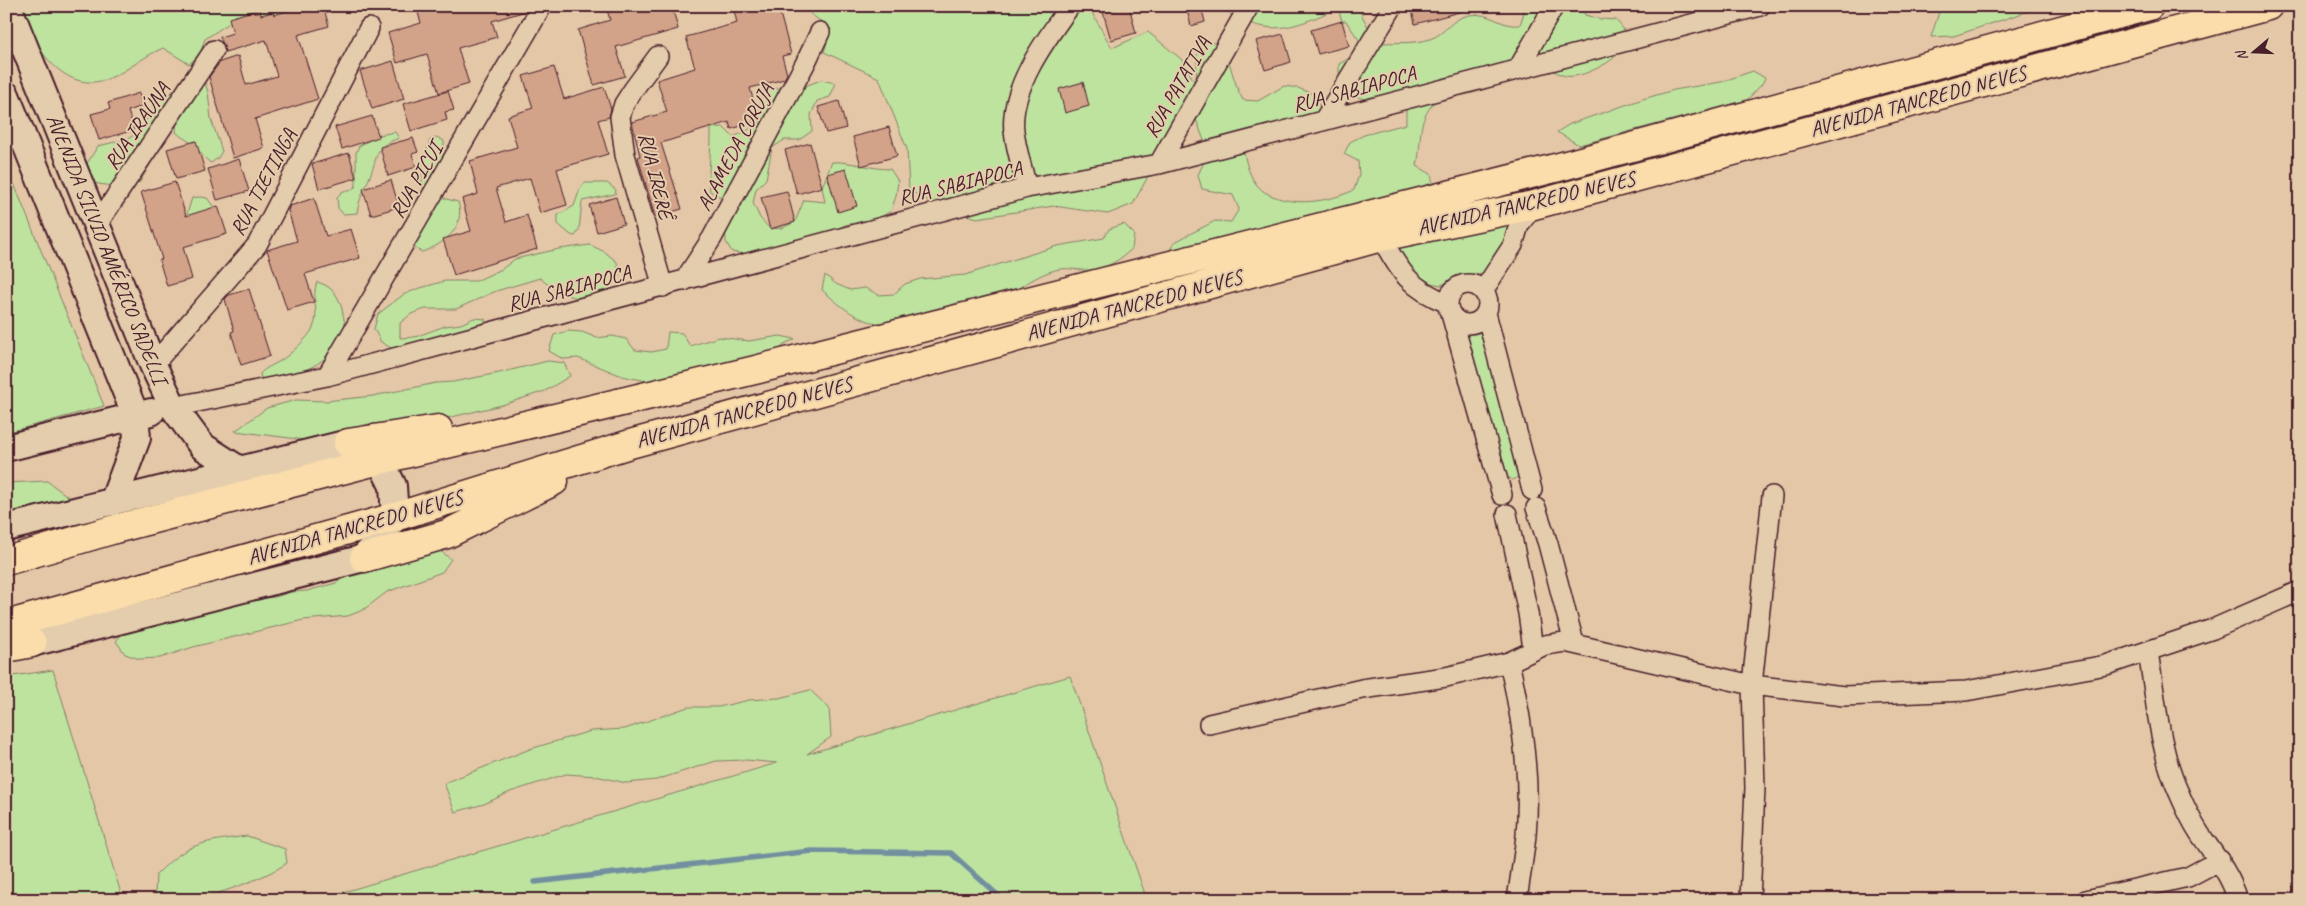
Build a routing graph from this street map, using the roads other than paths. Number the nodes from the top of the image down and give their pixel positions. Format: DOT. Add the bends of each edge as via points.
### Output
graph roads {
  1 [pos="8,6"];
  2 [pos="542,6"];
  3 [pos="1248,6"];
  4 [pos="1393,6"];
  5 [pos="1554,6"];
  6 [pos="1760,6"];
  7 [pos="2148,6"];
  8 [pos="2268,6"];
  9 [pos="1069,7"];
  10 [pos="1711,13"];
  11 [pos="369,28"];
  12 [pos="820,32"];
  13 [pos="214,50"];
  14 [pos="658,56"];
  15 [pos="1518,69"];
  16 [pos="6,95"];
  17 [pos="1324,120"];
  18 [pos="1159,164"];
  19 [pos="1027,188"];
  20 [pos="1534,205"];
  21 [pos="96,226"];
  22 [pos="1380,237"];
  23 [pos="684,282"];
  24 [pos="663,287"];
  25 [pos="1483,291"];
  26 [pos="1449,309"];
  27 [pos="1486,313"];
  28 [pos="153,365"];
  29 [pos="327,376"];
  30 [pos="616,403"];
  31 [pos="172,407"];
  32 [pos="134,414"];
  33 [pos="348,443"];
  34 [pos="630,444"];
  35 [pos="6,448"];
  36 [pos="380,460"];
  37 [pos="238,469"];
  38 [pos="1532,490"];
  39 [pos="1502,495"];
  40 [pos="1772,496"];
  41 [pos="113,502"];
  42 [pos="1536,508"];
  43 [pos="1507,514"];
  44 [pos="395,517"];
  45 [pos="6,528"];
  46 [pos="364,558"];
  47 [pos="6,561"];
  48 [pos="2300,591"];
  49 [pos="6,625"];
  50 [pos="6,630"];
  51 [pos="1574,644"];
  52 [pos="19,646"];
  53 [pos="1533,650"];
  54 [pos="2148,652"];
  55 [pos="1509,662"];
  56 [pos="1752,685"];
  57 [pos="1209,724"];
  58 [pos="2220,860"];
  59 [pos="1517,900"];
  60 [pos="1750,900"];
  61 [pos="2086,900"];
  62 [pos="2238,900"];
  1 -- 21 [label="main road, AVENIDA SILVIO AMÉRICO SADELLI"];
  2 -- 29 [label="street, RUA PICUI"];
  3 -- 18 [label="street, RUA PATATIVA"];
  4 -- 17 [label="street"];
  5 -- 15 [label="street"];
  6 -- 10 [label="street, RUA SABIAPOCA"];
  7 -- 30 [label="main road, AVENIDA TANCREDO NEVES" via="1559,167"];
  8 -- 20 [label="main road, AVENIDA TANCREDO NEVES"];
  9 -- 19 [label="street" via="1038,53 1018,92 1014,130"];
  10 -- 15 [label="street, RUA SABIAPOCA"];
  11 -- 28 [label="street, RUA TIETINGA" via="257,245"];
  12 -- 23 [label="street, ALAMEDA CORUJA" via="712,238"];
  13 -- 21 [label="street, RUA IRAÚNA"];
  14 -- 24 [label="street, RUA IRERÊ" via="624,104 620,117 624,155"];
  15 -- 17 [label="street, RUA SABIAPOCA"];
  16 -- 32 [label="main road, AVENIDA SILVIO AMÉRICO SADELLI"];
  17 -- 18 [label="street, RUA SABIAPOCA"];
  18 -- 19 [label="street, RUA SABIAPOCA"];
  19 -- 23 [label="street, RUA SABIAPOCA"];
  20 -- 22 [label="main road, AVENIDA TANCREDO NEVES"];
  20 -- 25 [label="street" via="1519,225 1513,245"];
  21 -- 28 [label="main road, AVENIDA SILVIO AMÉRICO SADELLI"];
  22 -- 26 [label="street" via="1408,280"];
  22 -- 34 [label="main road, AVENIDA TANCREDO NEVES"];
  23 -- 24 [label="street, RUA SABIAPOCA"];
  24 -- 29 [label="street, RUA SABIAPOCA"];
  25 -- 26 [label="street" via="1472,284 1465,284 1453,291"];
  25 -- 27 [label="street" via="1488,306"];
  26 -- 27 [label="street" via="1461,323 1468,324 1481,319"];
  26 -- 39 [label="street"];
  27 -- 38 [label="street"];
  28 -- 31 [label="main road, AVENIDA SILVIO AMÉRICO SADELLI"];
  29 -- 31 [label="street, RUA SABIAPOCA"];
  30 -- 33 [label="main road"];
  30 -- 36 [label="main road, AVENIDA TANCREDO NEVES"];
  31 -- 32 [label="main road"];
  31 -- 37 [label="main road, AVENIDA SILVIO AMÉRICO SADELLI" via="202,446"];
  32 -- 35 [label="main road"];
  32 -- 41 [label="main road, AVENIDA SILVIO AMÉRICO SADELLI" via="137,438"];
  33 -- 36 [label="main road"];
  33 -- 37 [label="main road"];
  34 -- 44 [label="main road, AVENIDA TANCREDO NEVES"];
  34 -- 46 [label="main road" via="448,534"];
  36 -- 44 [label="main road" via="393,486"];
  36 -- 47 [label="main road, AVENIDA TANCREDO NEVES"];
  37 -- 41 [label="main road"];
  38 -- 39 [label="street" via="1516,484"];
  38 -- 42 [label="street"];
  39 -- 43 [label="street" via="1501,502"];
  40 -- 56 [label="street"];
  41 -- 45 [label="main road"];
  42 -- 43 [label="street" via="1523,519"];
  42 -- 51 [label="street"];
  43 -- 53 [label="street"];
  44 -- 46 [label="main road"];
  44 -- 49 [label="main road, AVENIDA TANCREDO NEVES"];
  46 -- 52 [label="main road"];
  48 -- 54 [label="street" via="2213,629"];
  50 -- 52 [label="main road"];
  51 -- 53 [label="street" via="1555,643"];
  51 -- 56 [label="street"];
  53 -- 55 [label="street"];
  54 -- 56 [label="street" via="2106,664 1966,691 1844,696"];
  54 -- 58 [label="street" via="2170,769 2199,833"];
  55 -- 57 [label="street" via="1446,677 1362,689"];
  55 -- 59 [label="street" via="1520,712 1526,766 1526,834"];
  56 -- 60 [label="street" via="1755,788"];
  58 -- 61 [label="street" via="2188,877"];
  58 -- 62 [label="street"];
}
